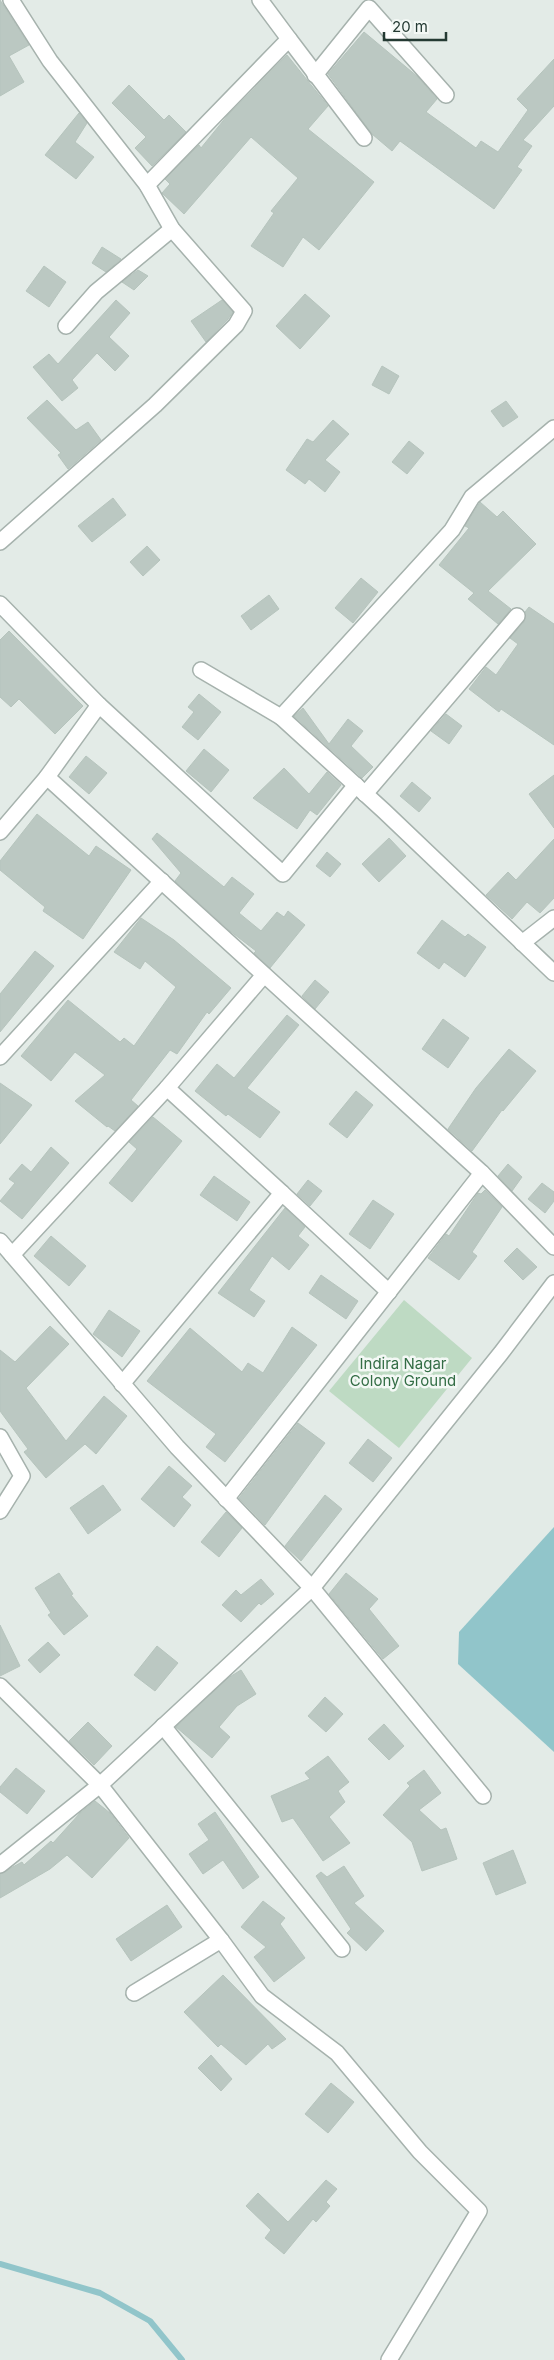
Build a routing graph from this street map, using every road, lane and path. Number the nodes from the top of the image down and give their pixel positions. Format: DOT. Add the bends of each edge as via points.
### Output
graph roads {
  1 [pos="11,0"];
  2 [pos="260,0"];
  3 [pos="289,39"];
  4 [pos="315,75"];
  5 [pos="446,95"];
  6 [pos="364,138"];
  7 [pos="147,185"];
  8 [pos="172,229"];
  9 [pos="66,326"];
  10 [pos="554,428"];
  11 [pos="0,542"];
  12 [pos="0,604"];
  13 [pos="517,616"];
  14 [pos="201,670"];
  15 [pos="99,705"];
  16 [pos="281,717"];
  17 [pos="47,777"];
  18 [pos="361,790"];
  19 [pos="0,832"];
  20 [pos="162,881"];
  21 [pos="554,918"];
  22 [pos="522,943"];
  23 [pos="554,973"];
  24 [pos="264,975"];
  25 [pos="0,1057"];
  26 [pos="167,1088"];
  27 [pos="482,1173"];
  28 [pos="282,1193"];
  29 [pos="0,1241"];
  30 [pos="554,1247"];
  31 [pos="12,1256"];
  32 [pos="554,1283"];
  33 [pos="388,1292"];
  34 [pos="122,1384"];
  35 [pos="0,1437"];
  36 [pos="226,1499"];
  37 [pos="0,1511"];
  38 [pos="312,1588"];
  39 [pos="0,1686"];
  40 [pos="163,1726"];
  41 [pos="100,1785"];
  42 [pos="483,1796"];
  43 [pos="0,1865"];
  44 [pos="221,1940"];
  45 [pos="342,1949"];
  46 [pos="134,1993"];
  47 [pos="389,2360"];
  1 -- 7 [label="street" via="50,61"];
  2 -- 3 [label="street"];
  3 -- 4 [label="street"];
  3 -- 7 [label="street"];
  4 -- 5 [label="street" via="370,8"];
  4 -- 6 [label="street"];
  7 -- 8 [label="street"];
  8 -- 9 [label="street" via="96,292"];
  8 -- 11 [label="street" via="244,311 236,325 155,405"];
  10 -- 16 [label="street" via="472,497 452,530"];
  12 -- 15 [label="street"];
  13 -- 18 [label="street"];
  14 -- 16 [label="street"];
  15 -- 17 [label="street"];
  15 -- 18 [label="street" via="283,874"];
  16 -- 18 [label="street"];
  17 -- 19 [label="street"];
  17 -- 20 [label="street"];
  18 -- 22 [label="street"];
  20 -- 24 [label="street"];
  20 -- 25 [label="street"];
  21 -- 22 [label="street"];
  22 -- 23 [label="street"];
  24 -- 26 [label="street"];
  24 -- 27 [label="street"];
  26 -- 28 [label="street"];
  26 -- 31 [label="street"];
  27 -- 30 [label="street"];
  27 -- 33 [label="street"];
  28 -- 33 [label="street"];
  28 -- 34 [label="street"];
  29 -- 31 [label="street"];
  31 -- 34 [label="street"];
  32 -- 38 [label="street"];
  33 -- 36 [label="street"];
  34 -- 36 [label="street"];
  35 -- 37 [label="street" via="22,1476"];
  36 -- 38 [label="street"];
  38 -- 40 [label="street"];
  38 -- 42 [label="street"];
  39 -- 41 [label="street"];
  40 -- 41 [label="street"];
  40 -- 45 [label="street"];
  41 -- 43 [label="street"];
  41 -- 44 [label="street"];
  44 -- 46 [label="street"];
  44 -- 47 [label="street" via="262,1996 337,2053 420,2152 479,2211"];
}
